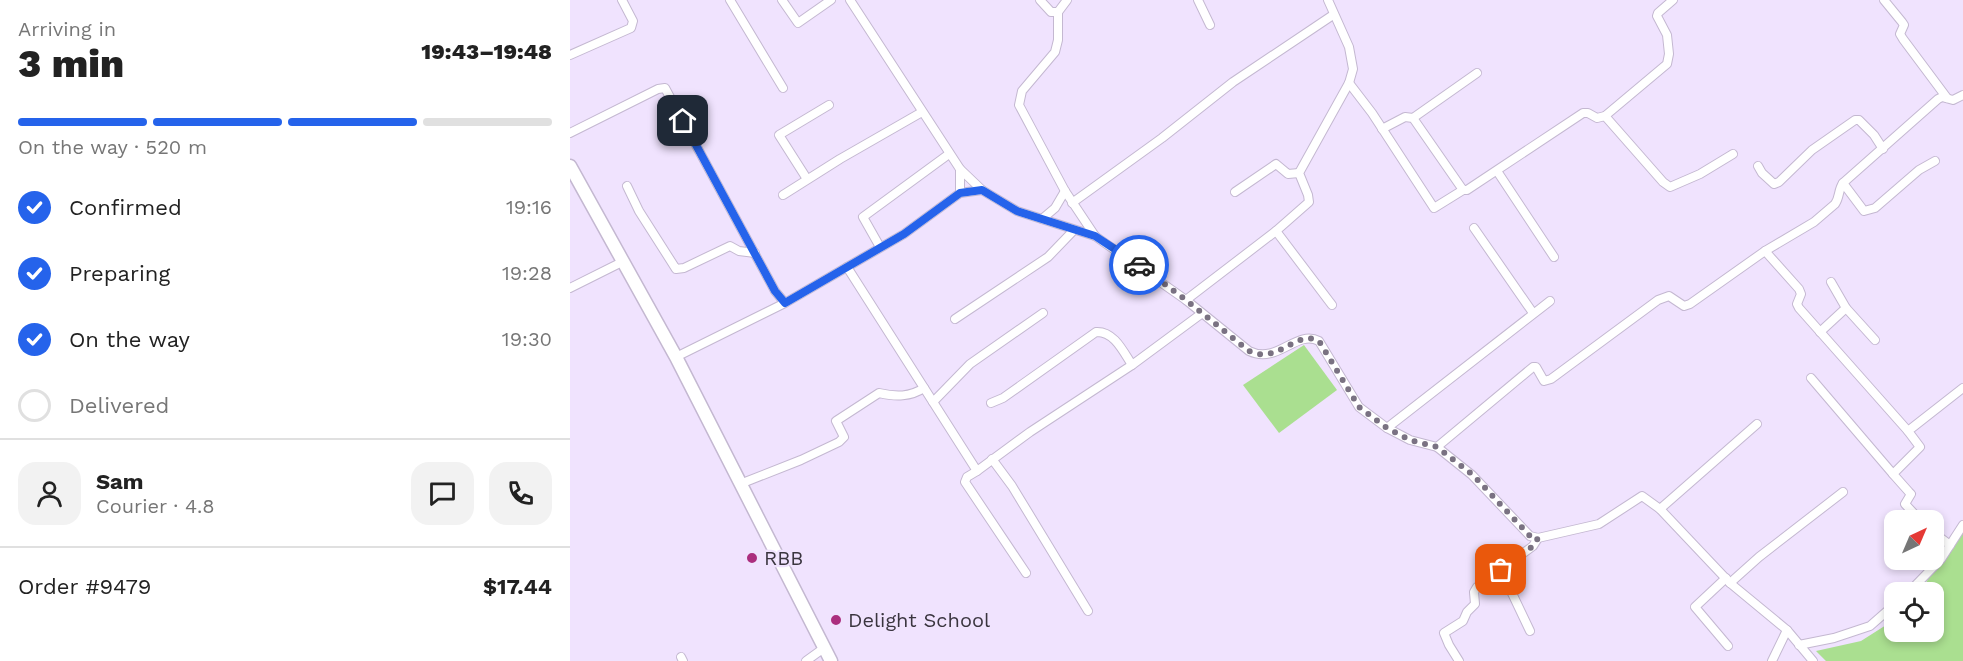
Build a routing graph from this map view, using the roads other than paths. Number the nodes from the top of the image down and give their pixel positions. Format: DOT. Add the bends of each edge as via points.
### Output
graph roads {
  1 [pos="622,0"];
  2 [pos="730,0"];
  3 [pos="782,0"];
  4 [pos="831,0"];
  5 [pos="850,0"];
  6 [pos="1040,0"];
  7 [pos="1067,0"];
  8 [pos="1198,0"];
  9 [pos="1328,0"];
  10 [pos="1673,0"];
  11 [pos="1884,0"];
  12 [pos="1058,12"];
  13 [pos="1333,15"];
  14 [pos="1210,25"];
  15 [pos="570,56"];
  16 [pos="1477,73"];
  17 [pos="1349,83"];
  18 [pos="783,88"];
  19 [pos="1963,94"];
  20 [pos="1948,99"];
  21 [pos="829,105"];
  22 [pos="922,112"];
  23 [pos="1605,116"];
  24 [pos="1413,118"];
  25 [pos="1382,129"];
  26 [pos="570,133"];
  27 [pos="1883,149"];
  28 [pos="949,154"];
  29 [pos="1733,154"];
  30 [pos="1935,161"];
  31 [pos="1758,166"];
  32 [pos="570,168"];
  33 [pos="960,169"];
  34 [pos="1497,171"];
  35 [pos="1299,173"];
  36 [pos="807,179"];
  37 [pos="1843,183"];
  38 [pos="627,186"];
  39 [pos="982,190"];
  40 [pos="1462,190"];
  41 [pos="1065,191"];
  42 [pos="1235,192"];
  43 [pos="960,193"];
  44 [pos="783,195"];
  45 [pos="1072,203"];
  46 [pos="1042,219"];
  47 [pos="1474,228"];
  48 [pos="1074,230"];
  49 [pos="1276,231"];
  50 [pos="1095,236"];
  51 [pos="880,247"];
  52 [pos="1765,251"];
  53 [pos="755,254"];
  54 [pos="1554,257"];
  55 [pos="622,262"];
  56 [pos="848,267"];
  57 [pos="1831,282"];
  58 [pos="570,288"];
  59 [pos="1186,300"];
  60 [pos="1550,301"];
  61 [pos="785,303"];
  62 [pos="1332,305"];
  63 [pos="1846,308"];
  64 [pos="1043,313"];
  65 [pos="1201,314"];
  66 [pos="1533,314"];
  67 [pos="955,319"];
  68 [pos="1820,332"];
  69 [pos="1875,340"];
  70 [pos="676,357"];
  71 [pos="1132,365"];
  72 [pos="1811,378"];
  73 [pos="924,388"];
  74 [pos="1963,388"];
  75 [pos="933,402"];
  76 [pos="991,403"];
  77 [pos="1756,424"];
  78 [pos="1387,428"];
  79 [pos="1908,430"];
  80 [pos="1437,447"];
  81 [pos="992,459"];
  82 [pos="976,471"];
  83 [pos="1893,474"];
  84 [pos="740,484"];
  85 [pos="1843,492"];
  86 [pos="1660,509"];
  87 [pos="1911,510"];
  88 [pos="1963,525"];
  89 [pos="1538,538"];
  90 [pos="1944,540"];
  91 [pos="1950,545"];
  92 [pos="1501,570"];
  93 [pos="1026,573"];
  94 [pos="1728,581"];
  95 [pos="1919,582"];
  96 [pos="1088,611"];
  97 [pos="1884,614"];
  98 [pos="1787,630"];
  99 [pos="1530,631"];
  100 [pos="1799,645"];
  101 [pos="1728,646"];
  102 [pos="824,648"];
  103 [pos="806,661"];
  104 [pos="831,661"];
  105 [pos="1459,661"];
  106 [pos="1772,661"];
  107 [pos="1813,661"];
  1 -- 15 [label="street" via="633,21 631,27"];
  2 -- 18 [label="street"];
  3 -- 4 [label="street" via="798,23"];
  5 -- 22 [label="street"];
  6 -- 12 [label="street" via="1051,12"];
  7 -- 12 [label="street"];
  8 -- 14 [label="street"];
  9 -- 13 [label="street"];
  10 -- 23 [label="street" via="1657,16 1667,35 1666,64"];
  11 -- 20 [label="street" via="1904,25 1900,34 1903,39"];
  12 -- 41 [label="street" via="1055,52 1022,91 1019,105"];
  13 -- 17 [label="street" via="1349,47 1353,69"];
  13 -- 45 [label="street" via="1233,82"];
  16 -- 24 [label="street"];
  17 -- 25 [label="street"];
  17 -- 35 [label="street"];
  19 -- 20 [label="street"];
  20 -- 27 [label="street" via="1938,99"];
  21 -- 36 [label="street" via="779,135"];
  22 -- 28 [label="street"];
  22 -- 36 [label="street"];
  23 -- 29 [label="street" via="1670,187"];
  23 -- 34 [label="street" via="1597,118 1583,113"];
  24 -- 25 [label="street" via="1405,117"];
  24 -- 40 [label="street"];
  25 -- 40 [label="street" via="1434,208"];
  26 -- 53 [label="street" via="665,88"];
  27 -- 31 [label="street" via="1866,126 1855,120 1812,150 1779,182 1774,184"];
  27 -- 37 [label="street"];
  28 -- 33 [label="street"];
  28 -- 51 [label="street" via="863,217"];
  30 -- 37 [label="street" via="1868,211"];
  32 -- 55 [label="main road"];
  33 -- 39 [label="street"];
  33 -- 43 [label="street"];
  34 -- 40 [label="street"];
  34 -- 54 [label="street"];
  35 -- 42 [label="street" via="1288,174 1276,164"];
  35 -- 49 [label="street" via="1309,202"];
  36 -- 44 [label="street"];
  37 -- 52 [label="street" via="1835,204 1814,222"];
  38 -- 53 [label="street" via="676,269 730,246"];
  39 -- 43 [label="street"];
  39 -- 46 [label="street" via="1017,211"];
  41 -- 45 [label="street"];
  41 -- 46 [label="street" via="1055,208"];
  43 -- 51 [label="street"];
  45 -- 50 [label="street"];
  46 -- 48 [label="street"];
  47 -- 66 [label="street"];
  48 -- 50 [label="street"];
  48 -- 67 [label="street" via="1047,257"];
  49 -- 59 [label="street"];
  49 -- 62 [label="street"];
  50 -- 59 [label="street"];
  51 -- 56 [label="street"];
  52 -- 68 [label="street" via="1799,289 1802,294 1797,304"];
  52 -- 80 [label="street" via="1690,304 1684,306 1669,296 1658,300 1551,379 1544,381 1533,367"];
  53 -- 61 [label="street"];
  55 -- 58 [label="street"];
  55 -- 70 [label="main road"];
  56 -- 61 [label="street"];
  56 -- 73 [label="street"];
  57 -- 63 [label="street"];
  59 -- 65 [label="street"];
  60 -- 66 [label="street"];
  61 -- 70 [label="street"];
  63 -- 68 [label="street"];
  63 -- 69 [label="street"];
  64 -- 75 [label="street" via="969,364"];
  65 -- 71 [label="street"];
  65 -- 78 [label="street" via="1258,356 1305,339 1319,341 1359,407"];
  66 -- 78 [label="street"];
  68 -- 79 [label="street"];
  70 -- 84 [label="main road"];
  71 -- 76 [label="street" via="1111,335 1096,333"];
  71 -- 81 [label="street"];
  72 -- 83 [label="street"];
  73 -- 75 [label="street"];
  73 -- 84 [label="street" via="912,395 879,393 836,420 844,437 839,442"];
  74 -- 79 [label="street"];
  75 -- 82 [label="street"];
  77 -- 86 [label="street"];
  78 -- 80 [label="street" via="1410,440"];
  79 -- 83 [label="street" via="1920,447"];
  80 -- 89 [label="street" via="1473,475 1530,536"];
  81 -- 82 [label="street"];
  81 -- 96 [label="street"];
  82 -- 93 [label="street" via="964,482"];
  83 -- 87 [label="street" via="1911,494 1905,504"];
  84 -- 102 [label="main road"];
  85 -- 94 [label="street"];
  86 -- 89 [label="street" via="1642,496 1599,524"];
  86 -- 94 [label="street"];
  88 -- 91 [label="street"];
  89 -- 92 [label="street"];
  90 -- 91 [label="street"];
  91 -- 95 [label="street"];
  92 -- 99 [label="street"];
  92 -- 105 [label="street" via="1477,587 1475,604 1463,621 1444,633"];
  94 -- 98 [label="street"];
  94 -- 101 [label="street" via="1695,607"];
  97 -- 100 [label="street" via="1870,626"];
  98 -- 100 [label="street"];
  98 -- 106 [label="street"];
  100 -- 107 [label="street"];
  102 -- 103 [label="street"];
  102 -- 104 [label="main road"];
}
